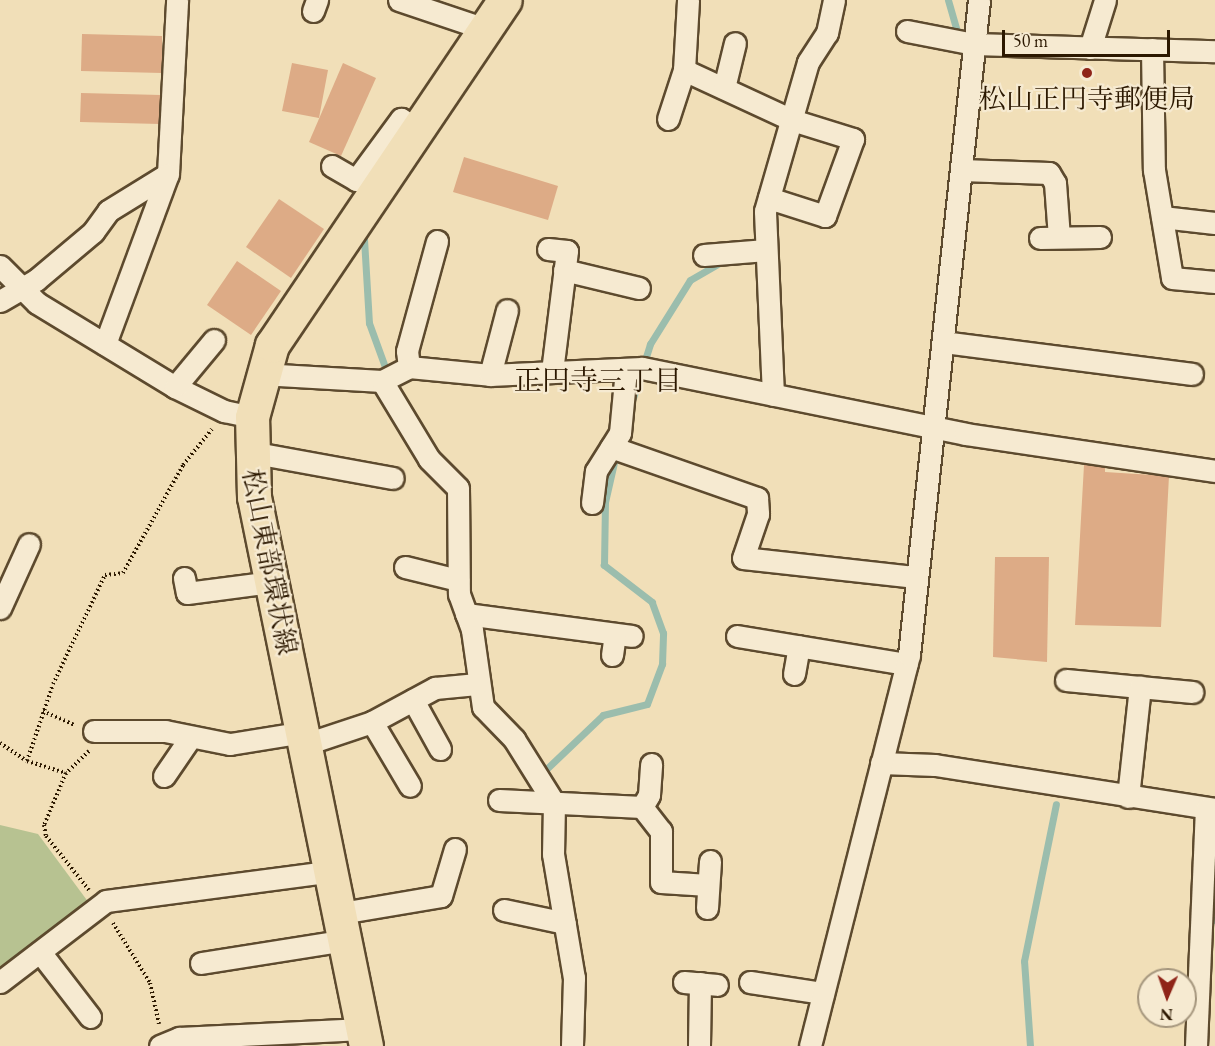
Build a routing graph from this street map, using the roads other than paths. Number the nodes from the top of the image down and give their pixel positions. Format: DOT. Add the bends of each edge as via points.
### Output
graph roads {
  1 [pos="177,0"];
  2 [pos="399,0"];
  3 [pos="505,0"];
  4 [pos="688,0"];
  5 [pos="834,0"];
  6 [pos="979,0"];
  7 [pos="1105,0"];
  8 [pos="485,29"];
  9 [pos="907,31"];
  10 [pos="735,43"];
  11 [pos="974,44"];
  12 [pos="1090,48"];
  13 [pos="1152,50"];
  14 [pos="1215,51"];
  15 [pos="684,70"];
  16 [pos="724,88"];
  17 [pos="668,119"];
  18 [pos="792,120"];
  19 [pos="418,129"];
  20 [pos="332,166"];
  21 [pos="961,170"];
  22 [pos="168,174"];
  23 [pos="769,198"];
  24 [pos="1162,217"];
  25 [pos="1215,223"];
  26 [pos="1100,237"];
  27 [pos="437,241"];
  28 [pos="548,249"];
  29 [pos="766,250"];
  30 [pos="704,255"];
  31 [pos="0,266"];
  32 [pos="564,270"];
  33 [pos="1215,282"];
  34 [pos="21,287"];
  35 [pos="639,288"];
  36 [pos="0,302"];
  37 [pos="507,310"];
  38 [pos="213,340"];
  39 [pos="943,342"];
  40 [pos="105,344"];
  41 [pos="409,366"];
  42 [pos="626,369"];
  43 [pos="552,372"];
  44 [pos="261,374"];
  45 [pos="1191,374"];
  46 [pos="490,375"];
  47 [pos="382,381"];
  48 [pos="176,387"];
  49 [pos="773,395"];
  50 [pos="238,414"];
  51 [pos="934,426"];
  52 [pos="611,447"];
  53 [pos="250,452"];
  54 [pos="1215,471"];
  55 [pos="393,478"];
  56 [pos="592,503"];
  57 [pos="29,544"];
  58 [pos="405,567"];
  59 [pos="916,577"];
  60 [pos="184,578"];
  61 [pos="458,580"];
  62 [pos="272,582"];
  63 [pos="2,597"];
  64 [pos="466,614"];
  65 [pos="737,636"];
  66 [pos="799,646"];
  67 [pos="612,655"];
  68 [pos="907,664"];
  69 [pos="794,674"];
  70 [pos="1066,680"];
  71 [pos="477,684"];
  72 [pos="1140,687"];
  73 [pos="1192,692"];
  74 [pos="412,700"];
  75 [pos="372,722"];
  76 [pos="94,731"];
  77 [pos="190,738"];
  78 [pos="305,738"];
  79 [pos="440,749"];
  80 [pos="881,763"];
  81 [pos="651,764"];
  82 [pos="164,776"];
  83 [pos="410,786"];
  84 [pos="1128,796"];
  85 [pos="499,800"];
  86 [pos="554,803"];
  87 [pos="642,807"];
  88 [pos="1210,809"];
  89 [pos="455,849"];
  90 [pos="710,861"];
  91 [pos="333,871"];
  92 [pos="708,885"];
  93 [pos="707,908"];
  94 [pos="504,910"];
  95 [pos="565,923"];
  96 [pos="344,926"];
  97 [pos="40,952"];
  98 [pos="201,963"];
  99 [pos="0,982"];
  100 [pos="750,982"];
  101 [pos="700,983"];
  102 [pos="823,993"];
  103 [pos="1208,1006"];
  104 [pos="90,1017"];
  105 [pos="365,1037"];
  106 [pos="161,1045"];
  107 [pos="572,1046"];
  108 [pos="699,1046"];
  109 [pos="810,1046"];
  110 [pos="1196,1046"];
  1 -- 22 [label="street"];
  2 -- 8 [label="street"];
  3 -- 8 [label="main road, 松山東部環状線"];
  4 -- 15 [label="street"];
  5 -- 18 [label="street"];
  6 -- 11 [label="street"];
  7 -- 12 [label="street"];
  8 -- 19 [label="main road, 松山東部環状線"];
  9 -- 11 [label="street"];
  10 -- 16 [label="street"];
  11 -- 12 [label="street"];
  11 -- 21 [label="street"];
  12 -- 13 [label="street"];
  13 -- 14 [label="street"];
  13 -- 24 [label="street" via="1154,170"];
  15 -- 16 [label="street"];
  15 -- 17 [label="street"];
  16 -- 18 [label="street"];
  18 -- 23 [label="street"];
  18 -- 23 [label="street" via="853,139 825,216"];
  19 -- 20 [label="street" via="401,119 356,180"];
  19 -- 44 [label="main road, 松山東部環状線" via="273,345"];
  21 -- 26 [label="street" via="1049,173 1055,183 1050,238"];
  21 -- 39 [label="street"];
  22 -- 34 [label="street" via="108,211 93,232"];
  22 -- 40 [label="street"];
  23 -- 29 [label="street"];
  24 -- 25 [label="street"];
  24 -- 33 [label="street" via="1172,278"];
  27 -- 41 [label="street" via="407,351"];
  28 -- 32 [label="street" via="567,251"];
  29 -- 30 [label="street"];
  29 -- 49 [label="street"];
  31 -- 34 [label="street"];
  32 -- 35 [label="street"];
  32 -- 43 [label="street"];
  34 -- 36 [label="street"];
  34 -- 40 [label="street"];
  37 -- 46 [label="street"];
  38 -- 48 [label="street"];
  39 -- 45 [label="street"];
  39 -- 51 [label="street"];
  40 -- 48 [label="street"];
  41 -- 46 [label="street"];
  41 -- 47 [label="street"];
  42 -- 43 [label="street"];
  42 -- 49 [label="street"];
  42 -- 52 [label="street" via="620,433"];
  43 -- 46 [label="street"];
  44 -- 47 [label="street"];
  44 -- 50 [label="main road, 松山東部環状線"];
  47 -- 61 [label="street" via="429,459 458,488"];
  48 -- 50 [label="street"];
  49 -- 51 [label="street"];
  50 -- 53 [label="main road, 松山東部環状線"];
  51 -- 54 [label="street"];
  51 -- 59 [label="street"];
  52 -- 56 [label="street" via="593,480"];
  52 -- 59 [label="street" via="757,498 759,514 743,558"];
  53 -- 55 [label="street"];
  53 -- 62 [label="main road, 松山東部環状線"];
  57 -- 63 [label="street"];
  58 -- 61 [label="street"];
  59 -- 68 [label="street"];
  60 -- 62 [label="street" via="187,593"];
  61 -- 64 [label="street"];
  62 -- 78 [label="main road, 松山東部環状線"];
  64 -- 67 [label="street" via="623,635"];
  64 -- 71 [label="street"];
  65 -- 66 [label="street"];
  66 -- 68 [label="street"];
  66 -- 69 [label="street"];
  68 -- 80 [label="street"];
  70 -- 72 [label="street"];
  71 -- 74 [label="street" via="435,688"];
  71 -- 86 [label="street" via="488,716 513,739"];
  72 -- 73 [label="street"];
  72 -- 84 [label="street"];
  74 -- 75 [label="street"];
  74 -- 79 [label="street"];
  75 -- 78 [label="street"];
  75 -- 83 [label="street"];
  76 -- 77 [label="street" via="165,731"];
  77 -- 78 [label="street" via="230,744"];
  77 -- 82 [label="street"];
  78 -- 91 [label="main road, 松山東部環状線"];
  80 -- 84 [label="street" via="935,765"];
  80 -- 102 [label="street"];
  81 -- 87 [label="street" via="649,795"];
  84 -- 88 [label="street"];
  85 -- 86 [label="street"];
  86 -- 87 [label="street"];
  86 -- 95 [label="street" via="553,854"];
  87 -- 92 [label="street" via="661,831 661,882"];
  88 -- 103 [label="street"];
  89 -- 96 [label="street" via="441,896"];
  90 -- 92 [label="street"];
  91 -- 96 [label="main road, 松山東部環状線"];
  91 -- 97 [label="street" via="101,905"];
  92 -- 93 [label="street"];
  94 -- 95 [label="street"];
  95 -- 107 [label="street" via="574,978"];
  96 -- 98 [label="street"];
  96 -- 105 [label="main road, 松山東部環状線"];
  97 -- 99 [label="street"];
  97 -- 104 [label="street"];
  100 -- 102 [label="street"];
  101 -- 108 [label="street"];
  102 -- 109 [label="street"];
  103 -- 110 [label="street"];
  105 -- 106 [label="street" via="179,1038"];
}
